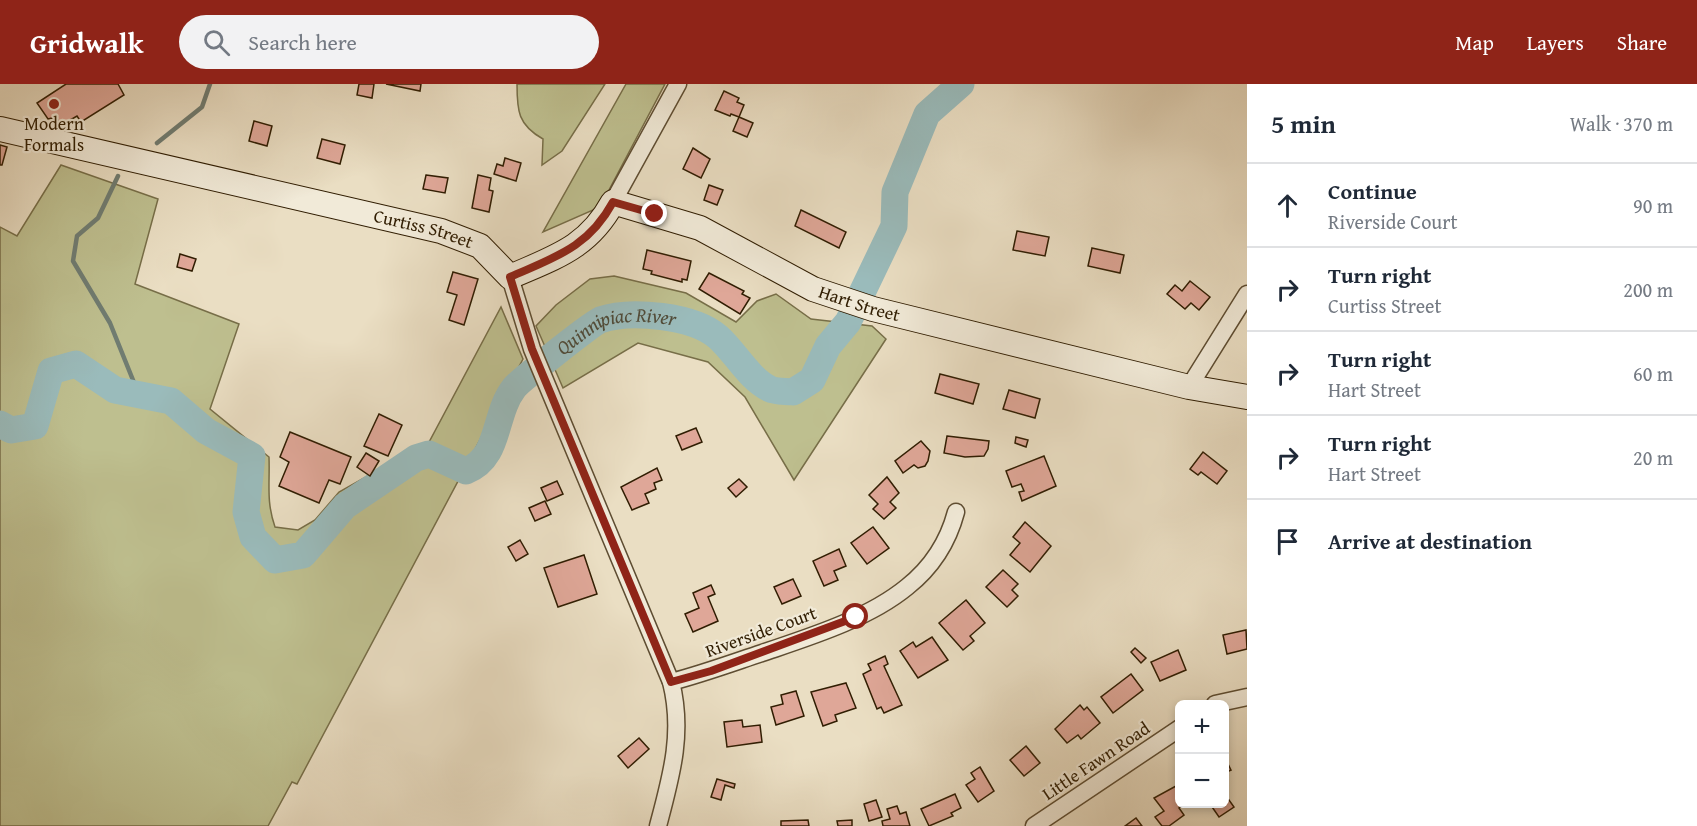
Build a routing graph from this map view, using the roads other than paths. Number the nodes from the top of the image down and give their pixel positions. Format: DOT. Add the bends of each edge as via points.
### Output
graph roads {
  1 [pos="678,84"];
  2 [pos="0,129"];
  3 [pos="613,202"];
  4 [pos="510,277"];
  5 [pos="1247,294"];
  6 [pos="1189,387"];
  7 [pos="1247,398"];
  8 [pos="956,512"];
  9 [pos="671,682"];
  10 [pos="1247,697"];
  11 [pos="1229,702"];
  12 [pos="1175,731"];
  13 [pos="658,826"];
  14 [pos="1034,826"];
  1 -- 3 [label="street"];
  2 -- 4 [label="street, Curtiss Street" via="441,231 480,246"];
  3 -- 4 [label="street" via="590,236 554,258"];
  3 -- 6 [label="street, Hart Street" via="699,228 779,272 840,299"];
  4 -- 9 [label="street, Curtiss Street" via="532,349"];
  5 -- 6 [label="street"];
  6 -- 7 [label="street, Hart Street"];
  8 -- 9 [label="street, Riverside Court" via="940,553 897,593 856,617 807,638"];
  9 -- 13 [label="street, Curtiss Street" via="677,706 677,748"];
  10 -- 11 [label="street"];
  12 -- 14 [label="street, Little Fawn Road"];
}
